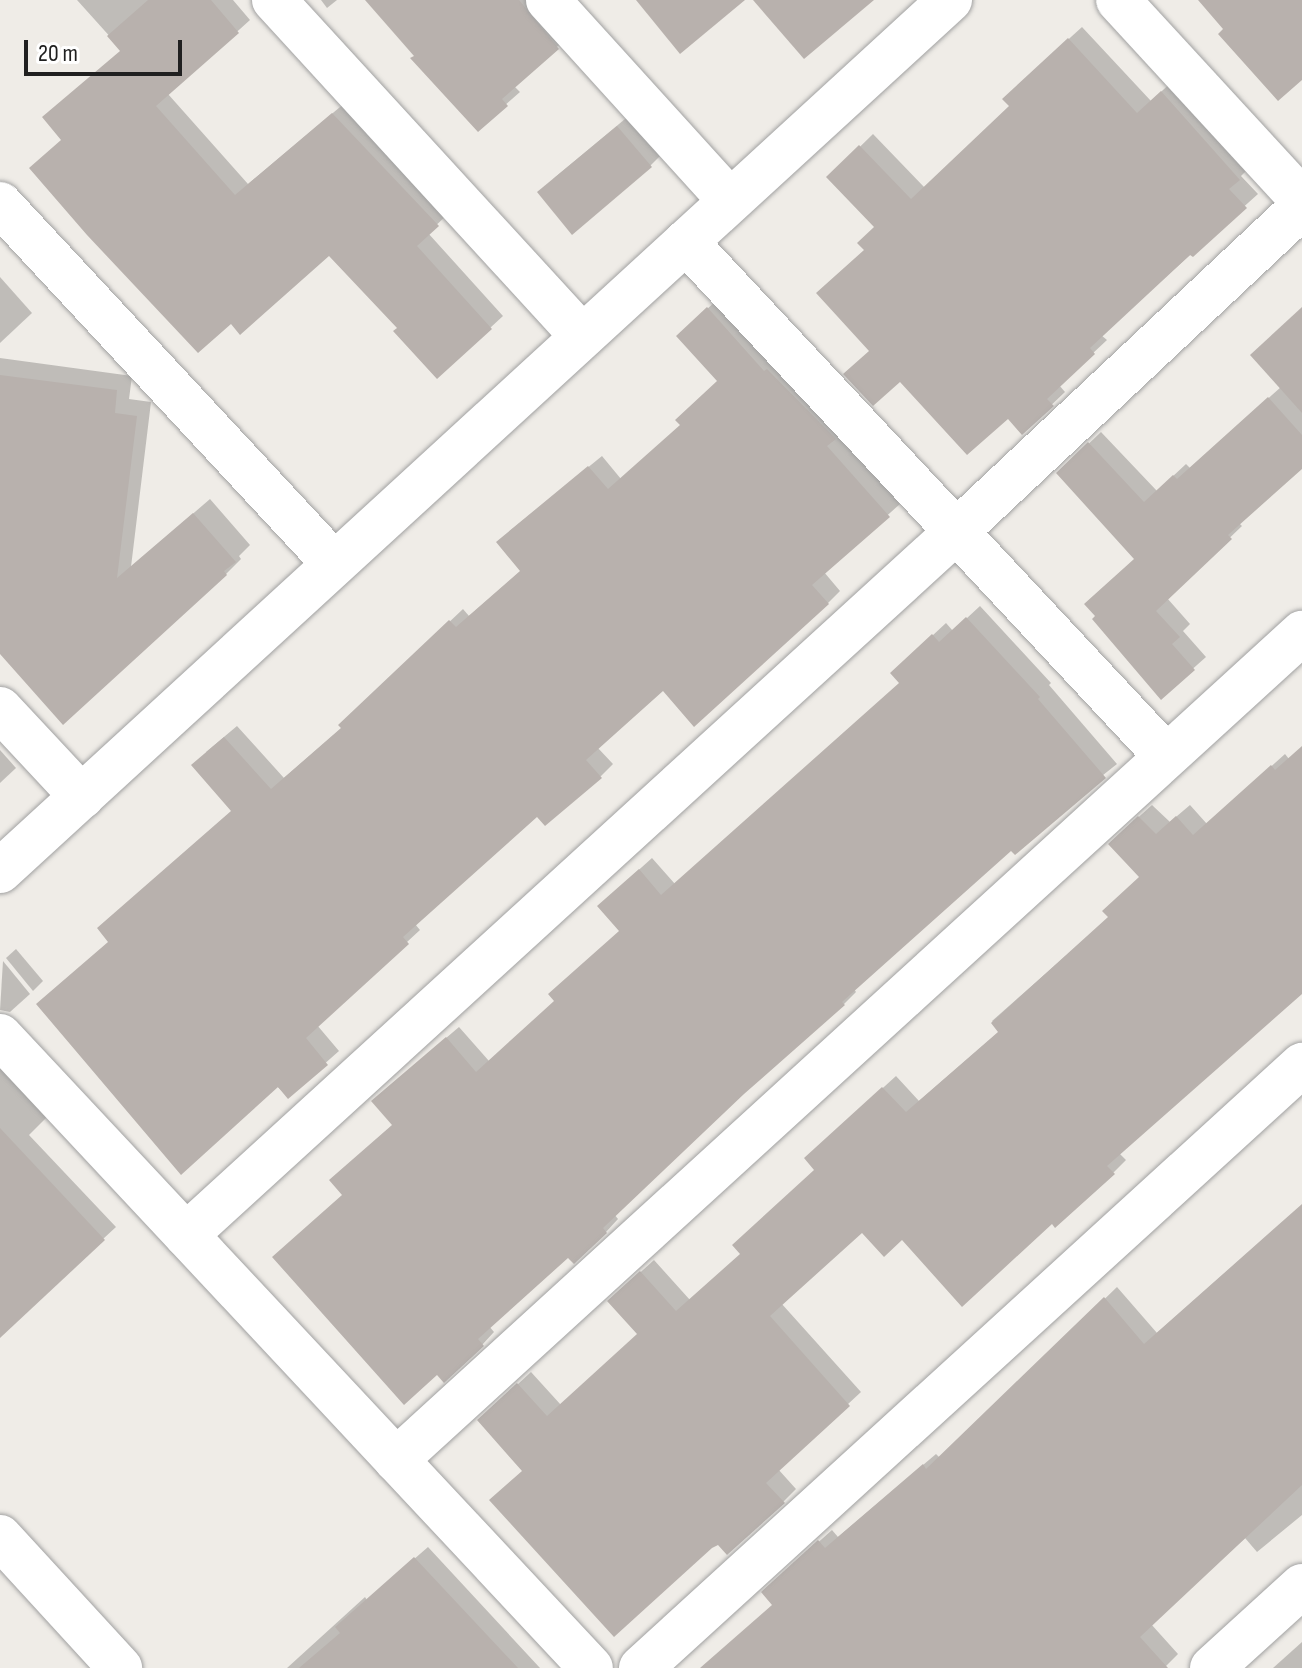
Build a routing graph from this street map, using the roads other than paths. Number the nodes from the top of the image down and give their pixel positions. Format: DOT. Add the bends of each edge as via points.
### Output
graph roads {
  1 [pos="274,0"];
  2 [pos="548,0"];
  3 [pos="950,0"];
  4 [pos="1118,0"];
  5 [pos="1302,200"];
  6 [pos="730,201"];
  7 [pos="0,204"];
  8 [pos="1302,207"];
  9 [pos="686,242"];
  10 [pos="582,336"];
  11 [pos="958,530"];
  12 [pos="334,564"];
  13 [pos="1302,633"];
  14 [pos="0,709"];
  15 [pos="1165,755"];
  16 [pos="82,797"];
  17 [pos="0,871"];
  18 [pos="0,1036"];
  19 [pos="1294,1088"];
  20 [pos="186,1235"];
  21 [pos="396,1460"];
  22 [pos="0,1537"];
  23 [pos="1302,1586"];
  24 [pos="120,1668"];
  25 [pos="591,1668"];
  26 [pos="641,1668"];
  27 [pos="1212,1668"];
  1 -- 10 [label="street"];
  2 -- 6 [label="street"];
  3 -- 6 [label="street"];
  4 -- 5 [label="street"];
  6 -- 9 [label="street"];
  7 -- 12 [label="street"];
  8 -- 11 [label="street"];
  9 -- 10 [label="street"];
  9 -- 11 [label="street"];
  10 -- 12 [label="street"];
  11 -- 15 [label="street"];
  11 -- 20 [label="street"];
  12 -- 16 [label="street"];
  13 -- 15 [label="street"];
  14 -- 16 [label="street"];
  15 -- 21 [label="street"];
  16 -- 17 [label="street"];
  18 -- 20 [label="street"];
  19 -- 26 [label="street"];
  20 -- 21 [label="street"];
  21 -- 25 [label="street"];
  22 -- 24 [label="street"];
  23 -- 27 [label="street"];
}
